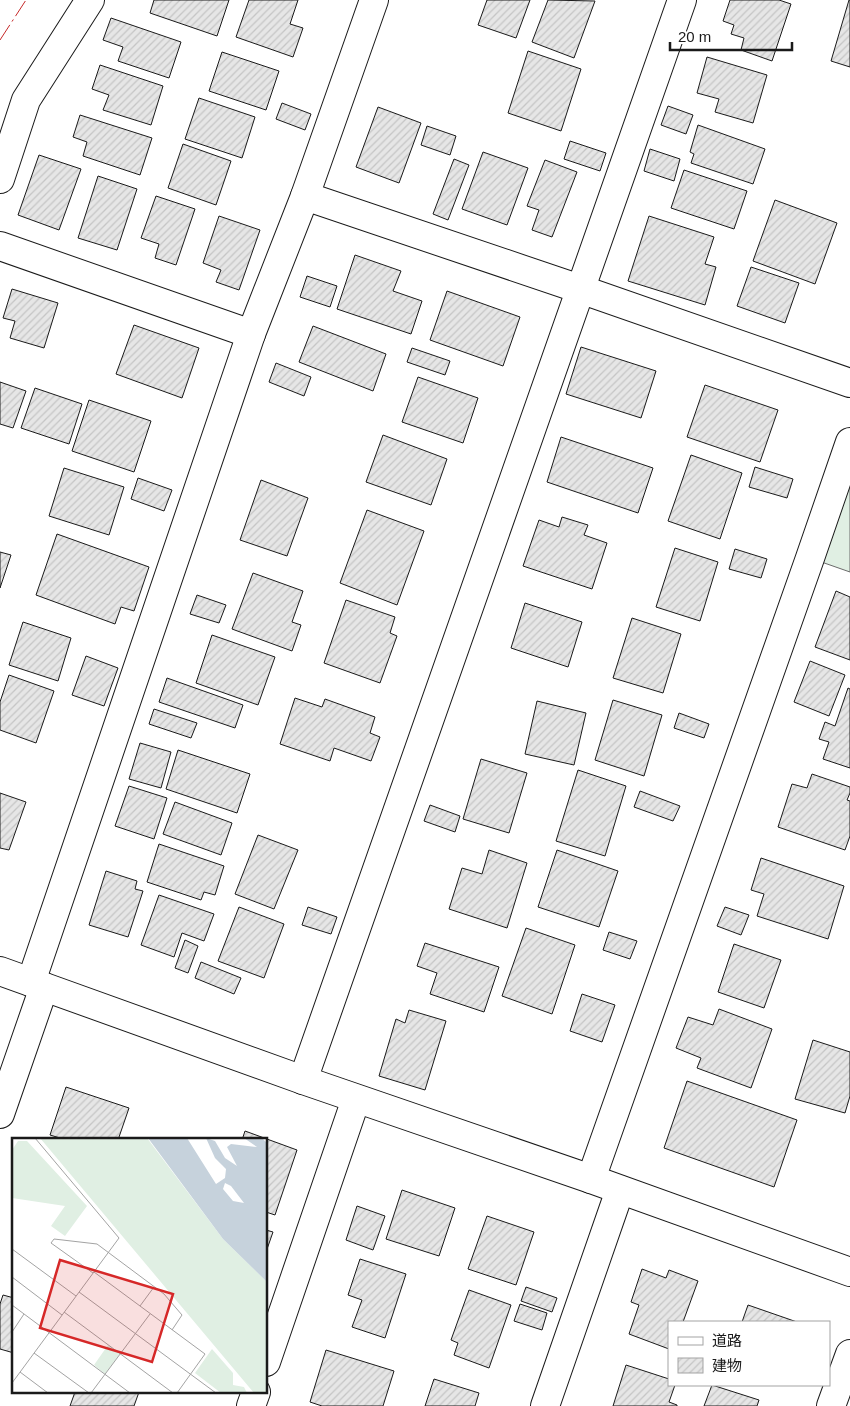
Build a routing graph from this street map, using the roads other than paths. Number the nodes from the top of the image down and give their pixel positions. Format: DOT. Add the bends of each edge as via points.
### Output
graph roads {
  1 [pos="90,0"];
  2 [pos="374,0"];
  3 [pos="682,0"];
  4 [pos="0,179"];
  5 [pos="305,196"];
  6 [pos="0,246"];
  7 [pos="580,289"];
  8 [pos="250,334"];
  9 [pos="850,384"];
  10 [pos="850,442"];
  11 [pos="0,971"];
  12 [pos="38,985"];
  13 [pos="303,1080"];
  14 [pos="356,1098"];
  15 [pos="0,1114"];
  16 [pos="591,1179"];
  17 [pos="620,1190"];
  18 [pos="850,1272"];
  19 [pos="850,1354"];
  20 [pos="268,1356"];
  21 [pos="255,1394"];
  22 [pos="251,1406"];
  23 [pos="544,1406"];
  24 [pos="831,1406"];
  1 -- 4 [label="street" via="26,100"];
  2 -- 5 [label="street"];
  3 -- 7 [label="street"];
  5 -- 7 [label="street"];
  5 -- 8 [label="street"];
  6 -- 8 [label="street"];
  7 -- 9 [label="street"];
  7 -- 13 [label="street"];
  8 -- 12 [label="street"];
  10 -- 16 [label="street"];
  11 -- 12 [label="street"];
  12 -- 13 [label="street"];
  12 -- 15 [label="street"];
  13 -- 14 [label="street"];
  14 -- 16 [label="street"];
  14 -- 20 [label="street"];
  16 -- 17 [label="street"];
  17 -- 18 [label="street"];
  17 -- 23 [label="street"];
  19 -- 24 [label="street"];
  21 -- 22 [label="street"];
}
